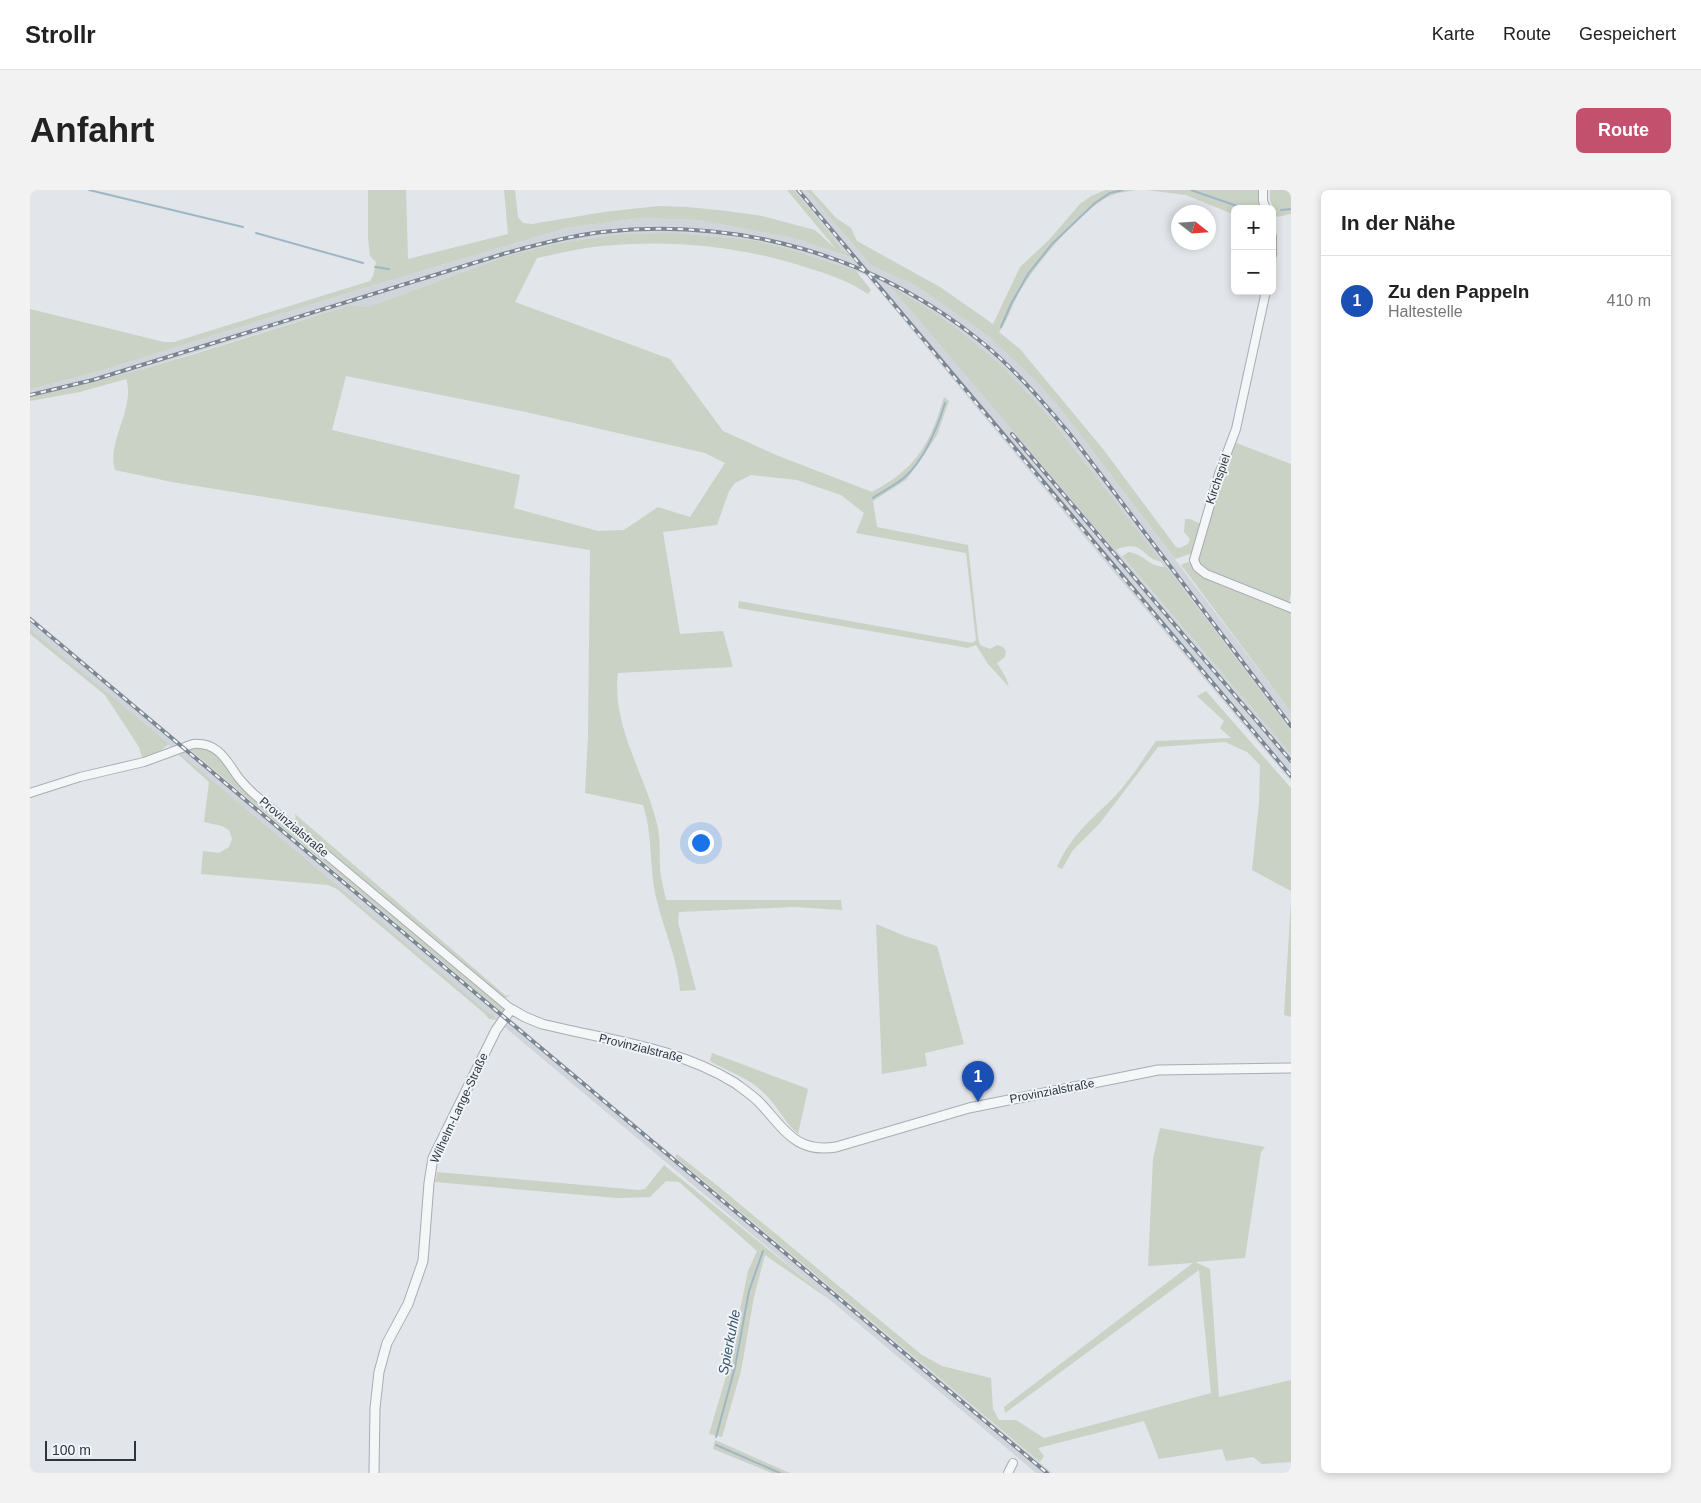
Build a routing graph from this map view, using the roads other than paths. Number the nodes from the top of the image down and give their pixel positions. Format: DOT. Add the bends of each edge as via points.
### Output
graph roads {
  1 [pos="1263,190"];
  2 [pos="1264,205"];
  3 [pos="1265,295"];
  4 [pos="1291,608"];
  5 [pos="30,793"];
  6 [pos="511,1009"];
  7 [pos="1291,1068"];
  8 [pos="1013,1463"];
  9 [pos="374,1473"];
  10 [pos="1008,1473"];
  1 -- 2 [label="street"];
  3 -- 4 [label="street, Kirchspiel" via="1236,429 1194,560 1206,574"];
  5 -- 6 [label="street, Provinzialstraße" via="144,762 194,744 212,746 222,753 243,784 254,794"];
  6 -- 7 [label="street, Provinzialstraße" via="542,1024 691,1061 749,1093 790,1136 821,1148 836,1147 969,1108 1158,1070"];
  6 -- 9 [label="street, Wilhelm-Lange-Straße" via="496,1030 433,1158 423,1261 408,1304 387,1343 379,1372"];
  8 -- 10 [label="street"];
}
